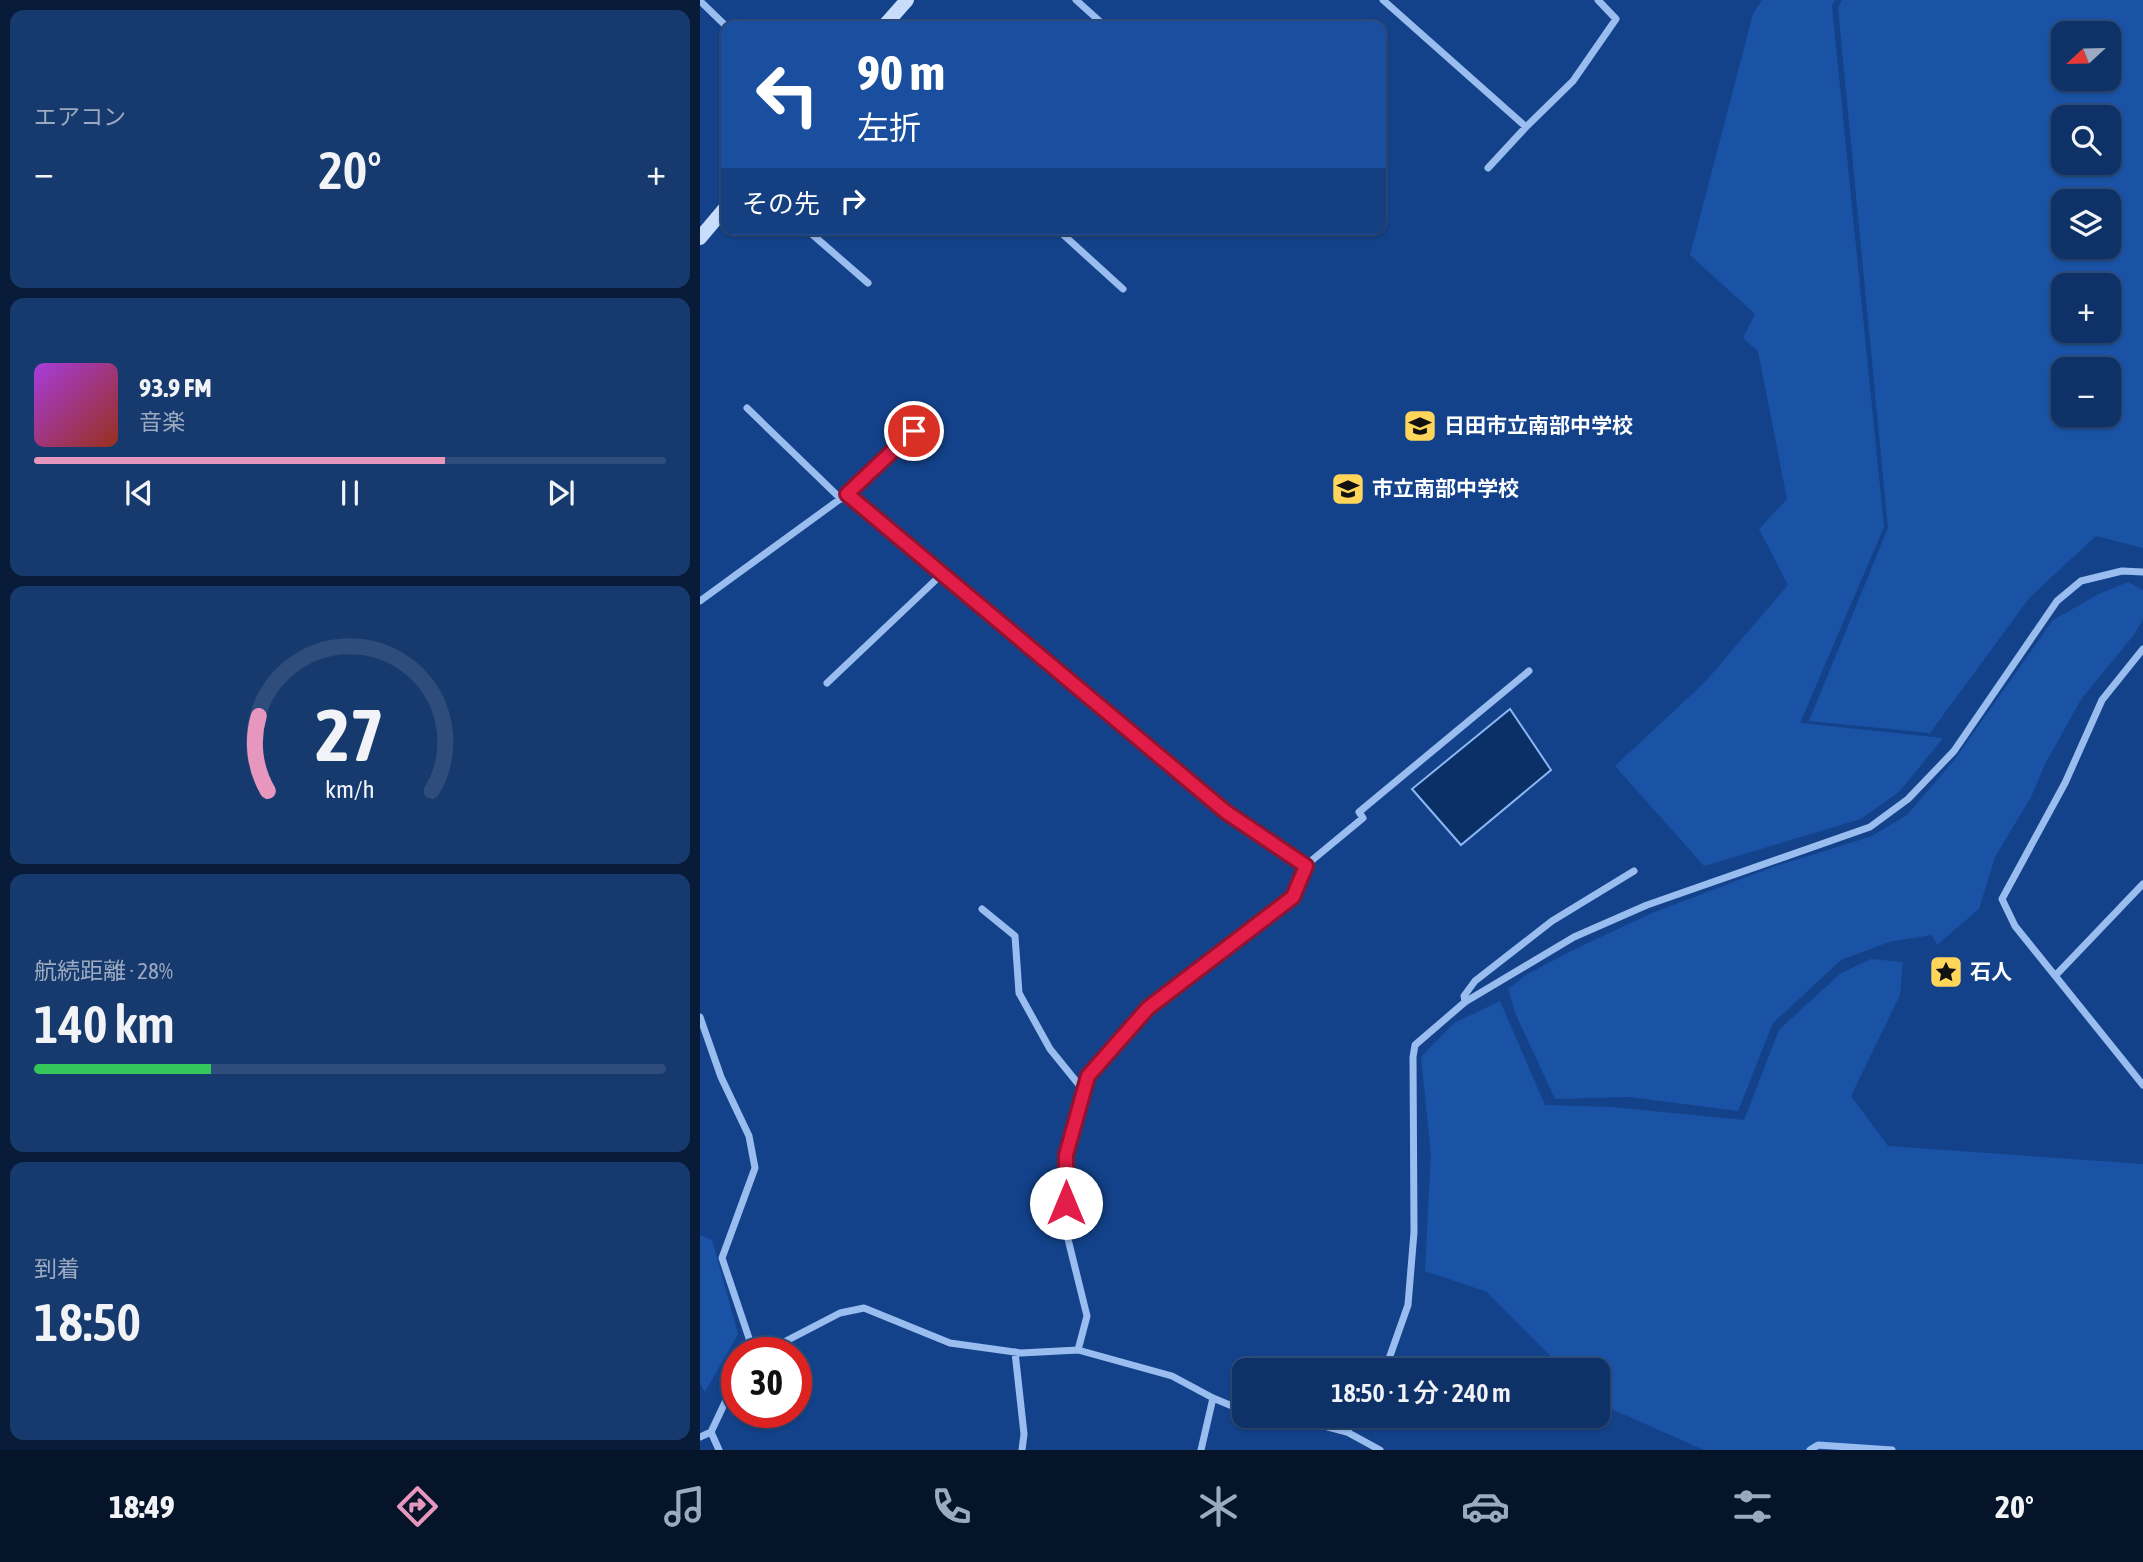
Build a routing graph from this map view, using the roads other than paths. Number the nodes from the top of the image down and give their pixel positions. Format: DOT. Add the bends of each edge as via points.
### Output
graph roads {
  1 [pos="907,0"];
  2 [pos="1076,0"];
  3 [pos="1383,0"];
  4 [pos="1598,0"];
  5 [pos="700,1"];
  6 [pos="721,21"];
  7 [pos="888,21"];
  8 [pos="1099,21"];
  9 [pos="1526,127"];
  10 [pos="1488,168"];
  11 [pos="721,213"];
  12 [pos="813,235"];
  13 [pos="1064,235"];
  14 [pos="700,238"];
  15 [pos="868,283"];
  16 [pos="1123,289"];
  17 [pos="747,408"];
  18 [pos="914,431"];
  19 [pos="844,496"];
  20 [pos="2143,572"];
  21 [pos="942,574"];
  22 [pos="700,601"];
  23 [pos="2143,649"];
  24 [pos="1529,671"];
  25 [pos="827,683"];
  26 [pos="1306,866"];
  27 [pos="1634,871"];
  28 [pos="2143,884"];
  29 [pos="982,909"];
  30 [pos="2056,975"];
  31 [pos="1465,1002"];
  32 [pos="700,1017"];
  33 [pos="2143,1085"];
  34 [pos="1084,1091"];
  35 [pos="749,1337"];
  36 [pos="793,1337"];
  37 [pos="1078,1350"];
  38 [pos="1015,1352"];
  39 [pos="1389,1358"];
  40 [pos="1213,1398"];
  41 [pos="1232,1406"];
  42 [pos="721,1411"];
  43 [pos="1332,1428"];
  44 [pos="1350,1428"];
  45 [pos="711,1432"];
  46 [pos="1347,1432"];
  47 [pos="700,1437"];
  48 [pos="719,1450"];
  49 [pos="1022,1450"];
  50 [pos="1201,1450"];
  51 [pos="1380,1450"];
  52 [pos="1810,1450"];
  53 [pos="1892,1450"];
  1 -- 7 [label="main road"];
  2 -- 8 [label="street"];
  3 -- 9 [label="street"];
  4 -- 9 [label="street" via="1616,19 1573,81"];
  5 -- 6 [label="street"];
  9 -- 10 [label="street"];
  11 -- 14 [label="main road"];
  12 -- 15 [label="street"];
  13 -- 16 [label="street"];
  17 -- 19 [label="street"];
  18 -- 19 [label="street"];
  19 -- 21 [label="street"];
  19 -- 22 [label="street"];
  20 -- 31 [label="street" via="2081,581 2057,600 1954,751 1908,799 1870,827 1635,910 1574,937"];
  21 -- 25 [label="street"];
  21 -- 26 [label="street" via="1226,812"];
  23 -- 30 [label="street" via="2102,700 2065,783 2002,899 2015,926"];
  24 -- 26 [label="street" via="1359,811 1363,818"];
  26 -- 34 [label="street" via="1293,897 1148,1008 1088,1076"];
  27 -- 31 [label="street" via="1552,921 1486,972 1469,988"];
  28 -- 30 [label="street"];
  29 -- 34 [label="street" via="1015,936 1019,993 1050,1049"];
  30 -- 33 [label="street"];
  31 -- 39 [label="street" via="1415,1045 1414,1232 1408,1305"];
  32 -- 35 [label="street" via="749,1136 755,1168 722,1258"];
  34 -- 37 [label="street" via="1066,1155 1065,1227 1087,1316"];
  36 -- 38 [label="street" via="840,1313 864,1308 950,1343"];
  37 -- 38 [label="street"];
  37 -- 40 [label="street" via="1172,1376"];
  38 -- 49 [label="street"];
  40 -- 41 [label="street"];
  40 -- 50 [label="street"];
  42 -- 45 [label="street"];
  43 -- 46 [label="street"];
  44 -- 46 [label="street"];
  45 -- 47 [label="street"];
  45 -- 48 [label="street"];
  46 -- 51 [label="street"];
  52 -- 53 [label="street" via="1818,1445"];
}
